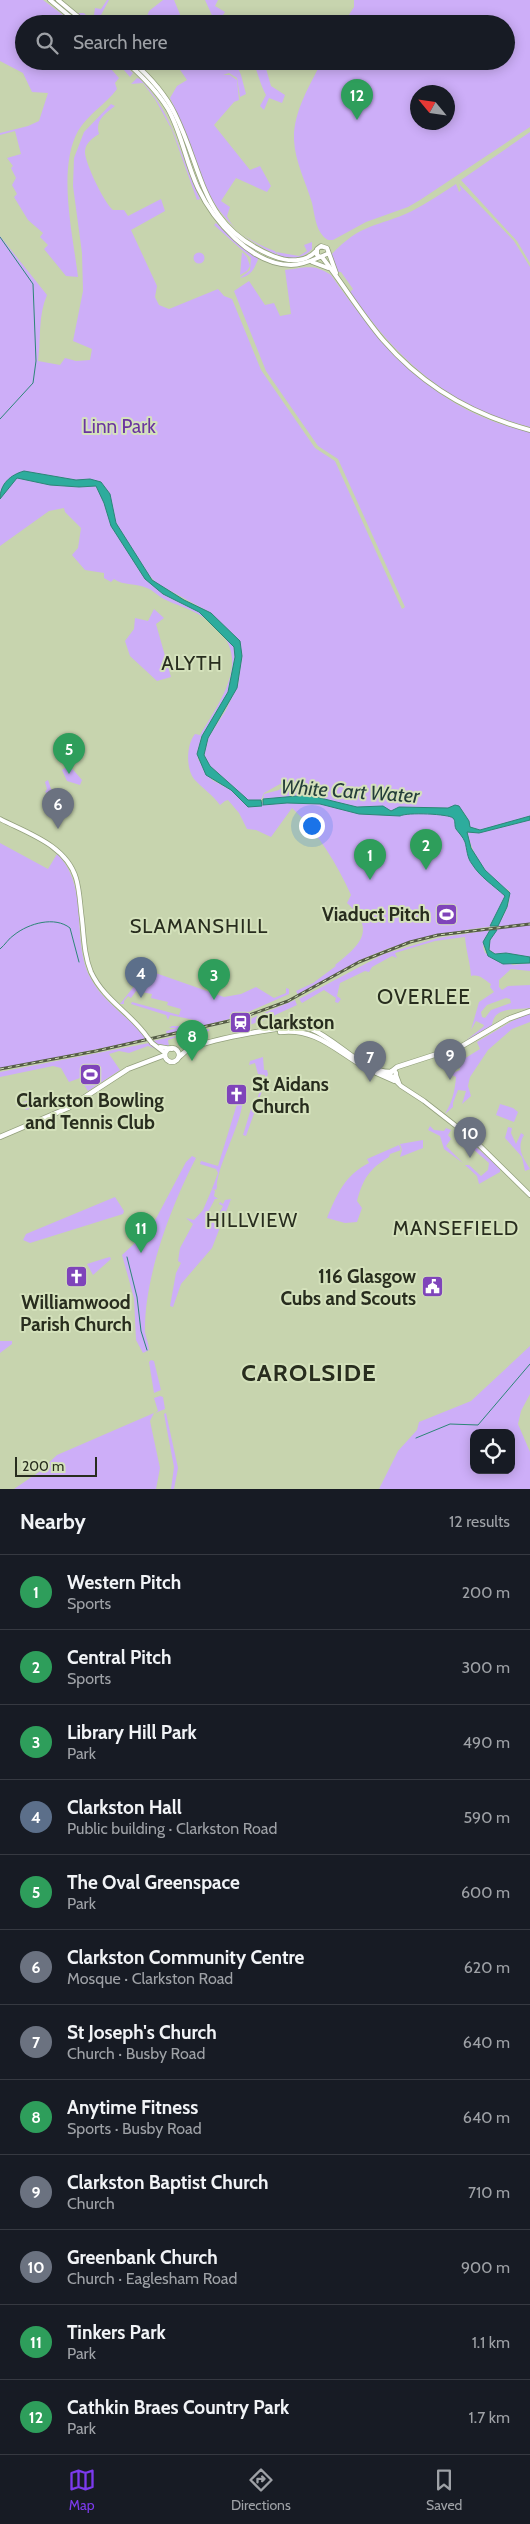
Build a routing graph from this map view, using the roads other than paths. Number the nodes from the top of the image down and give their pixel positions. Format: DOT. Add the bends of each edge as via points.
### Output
graph roads {
  1 [pos="50,0"];
  2 [pos="58,0"];
  3 [pos="68,15"];
  4 [pos="76,15"];
  5 [pos="134,70"];
  6 [pos="141,70"];
  7 [pos="316,251"];
  8 [pos="327,254"];
  9 [pos="321,257"];
  10 [pos="309,262"];
  11 [pos="334,273"];
  12 [pos="340,282"];
  13 [pos="530,430"];
  14 [pos="0,819"];
  15 [pos="530,1011"];
  16 [pos="199,1045"];
  17 [pos="158,1047"];
  18 [pos="191,1048"];
  19 [pos="173,1049"];
  20 [pos="165,1054"];
  21 [pos="179,1057"];
  22 [pos="156,1060"];
  23 [pos="171,1062"];
  24 [pos="376,1074"];
  25 [pos="393,1074"];
  26 [pos="399,1085"];
  27 [pos="0,1136"];
  28 [pos="530,1195"];
  1 -- 3 [label="main road"];
  2 -- 4 [label="main road"];
  5 -- 10 [label="main road" via="152,87 168,110 197,186 228,233 251,251 274,262 292,265"];
  6 -- 7 [label="main road" via="157,86 174,113 204,193 216,213 236,235 285,260 302,260"];
  7 -- 8 [label="main road" via="319,246 324,246 328,249"];
  7 -- 9 [label="main road"];
  8 -- 9 [label="main road"];
  8 -- 12 [label="main road"];
  9 -- 10 [label="main road"];
  9 -- 11 [label="main road"];
  10 -- 11 [label="main road"];
  11 -- 12 [label="main road"];
  12 -- 13 [label="main road" via="383,339 426,380 491,418"];
  14 -- 17 [label="main road, bridge" via="66,858 76,876 84,946 91,972 102,991"];
  15 -- 25 [label="main road" via="508,1019 462,1046 402,1066"];
  16 -- 18 [label="main road"];
  16 -- 24 [label="main road" via="301,1031 317,1036"];
  16 -- 25 [label="main road" via="302,1027 315,1031 374,1069"];
  17 -- 19 [label="main road"];
  17 -- 20 [label="main road"];
  18 -- 19 [label="main road"];
  18 -- 21 [label="main road"];
  19 -- 20 [label="main road"];
  19 -- 21 [label="main road"];
  20 -- 22 [label="main road"];
  20 -- 23 [label="main road"];
  21 -- 23 [label="main road"];
  22 -- 23 [label="main road"];
  22 -- 27 [label="main road" via="128,1069 68,1108"];
  24 -- 25 [label="main road"];
  24 -- 26 [label="main road"];
  25 -- 26 [label="main road"];
  26 -- 28 [label="main road" via="464,1132"];
}
